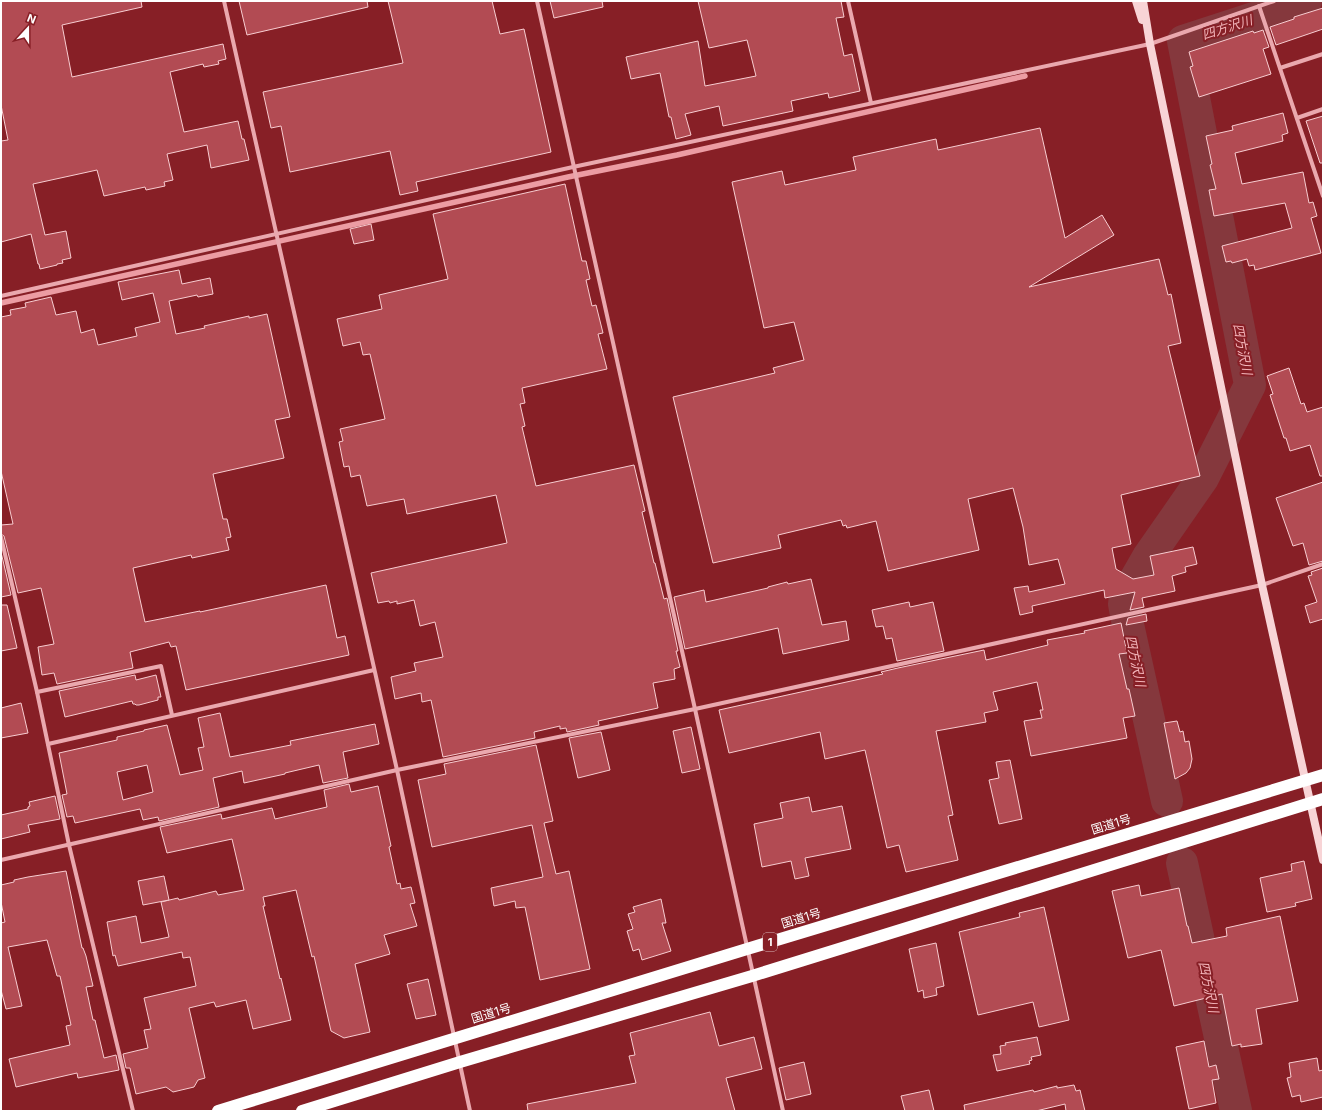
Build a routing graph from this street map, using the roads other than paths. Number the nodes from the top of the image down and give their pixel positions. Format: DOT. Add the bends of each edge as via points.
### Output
graph roads {
  1 [pos="224,1"];
  2 [pos="537,1"];
  3 [pos="848,1"];
  4 [pos="1136,1"];
  5 [pos="1143,1"];
  6 [pos="1274,1"];
  7 [pos="1259,6"];
  8 [pos="1150,44"];
  9 [pos="1323,54"];
  10 [pos="1280,68"];
  11 [pos="871,103"];
  12 [pos="1323,109"];
  13 [pos="1297,118"];
  14 [pos="573,167"];
  15 [pos="1323,196"];
  16 [pos="276,234"];
  17 [pos="1,296"];
  18 [pos="1,537"];
  19 [pos="1323,564"];
  20 [pos="1262,585"];
  21 [pos="374,670"];
  22 [pos="37,692"];
  23 [pos="695,709"];
  24 [pos="172,715"];
  25 [pos="48,744"];
  26 [pos="397,770"];
  27 [pos="1323,775"];
  28 [pos="1305,780"];
  29 [pos="1323,799"];
  30 [pos="1310,803"];
  31 [pos="69,845"];
  32 [pos="1,860"];
  33 [pos="1323,860"];
  34 [pos="747,949"];
  35 [pos="752,976"];
  36 [pos="455,1038"];
  37 [pos="460,1062"];
  38 [pos="133,1111"];
  39 [pos="218,1111"];
  40 [pos="302,1111"];
  41 [pos="470,1111"];
  42 [pos="783,1111"];
  1 -- 16 [label="street"];
  2 -- 14 [label="street"];
  3 -- 11 [label="street"];
  4 -- 8 [label="street"];
  5 -- 8 [label="street"];
  6 -- 7 [label="street"];
  7 -- 8 [label="street"];
  7 -- 10 [label="street"];
  8 -- 11 [label="street"];
  8 -- 20 [label="street"];
  9 -- 10 [label="street"];
  10 -- 13 [label="street"];
  11 -- 14 [label="street"];
  12 -- 13 [label="street"];
  13 -- 15 [label="street"];
  14 -- 16 [label="street"];
  14 -- 23 [label="street"];
  16 -- 17 [label="street"];
  16 -- 21 [label="street"];
  18 -- 22 [label="street"];
  19 -- 20 [label="street"];
  20 -- 23 [label="street"];
  20 -- 28 [label="street"];
  21 -- 24 [label="street"];
  21 -- 26 [label="street"];
  22 -- 24 [label="street" via="161,666"];
  22 -- 25 [label="street"];
  23 -- 26 [label="street"];
  23 -- 34 [label="street"];
  24 -- 25 [label="street"];
  25 -- 31 [label="street"];
  26 -- 31 [label="street"];
  26 -- 36 [label="street"];
  27 -- 28 [label="highway, 国道1号 / 1"];
  28 -- 30 [label="street"];
  28 -- 34 [label="highway, 国道1号 / 1"];
  29 -- 30 [label="highway, 1"];
  30 -- 33 [label="street"];
  30 -- 35 [label="highway, 1"];
  31 -- 32 [label="street"];
  31 -- 38 [label="street"];
  34 -- 35 [label="street"];
  34 -- 36 [label="highway, 国道1号 / 1"];
  35 -- 37 [label="highway, 1"];
  35 -- 42 [label="street"];
  36 -- 37 [label="street"];
  36 -- 39 [label="highway, 国道1号 / 1"];
  37 -- 40 [label="highway, 1"];
  37 -- 41 [label="street"];
}
